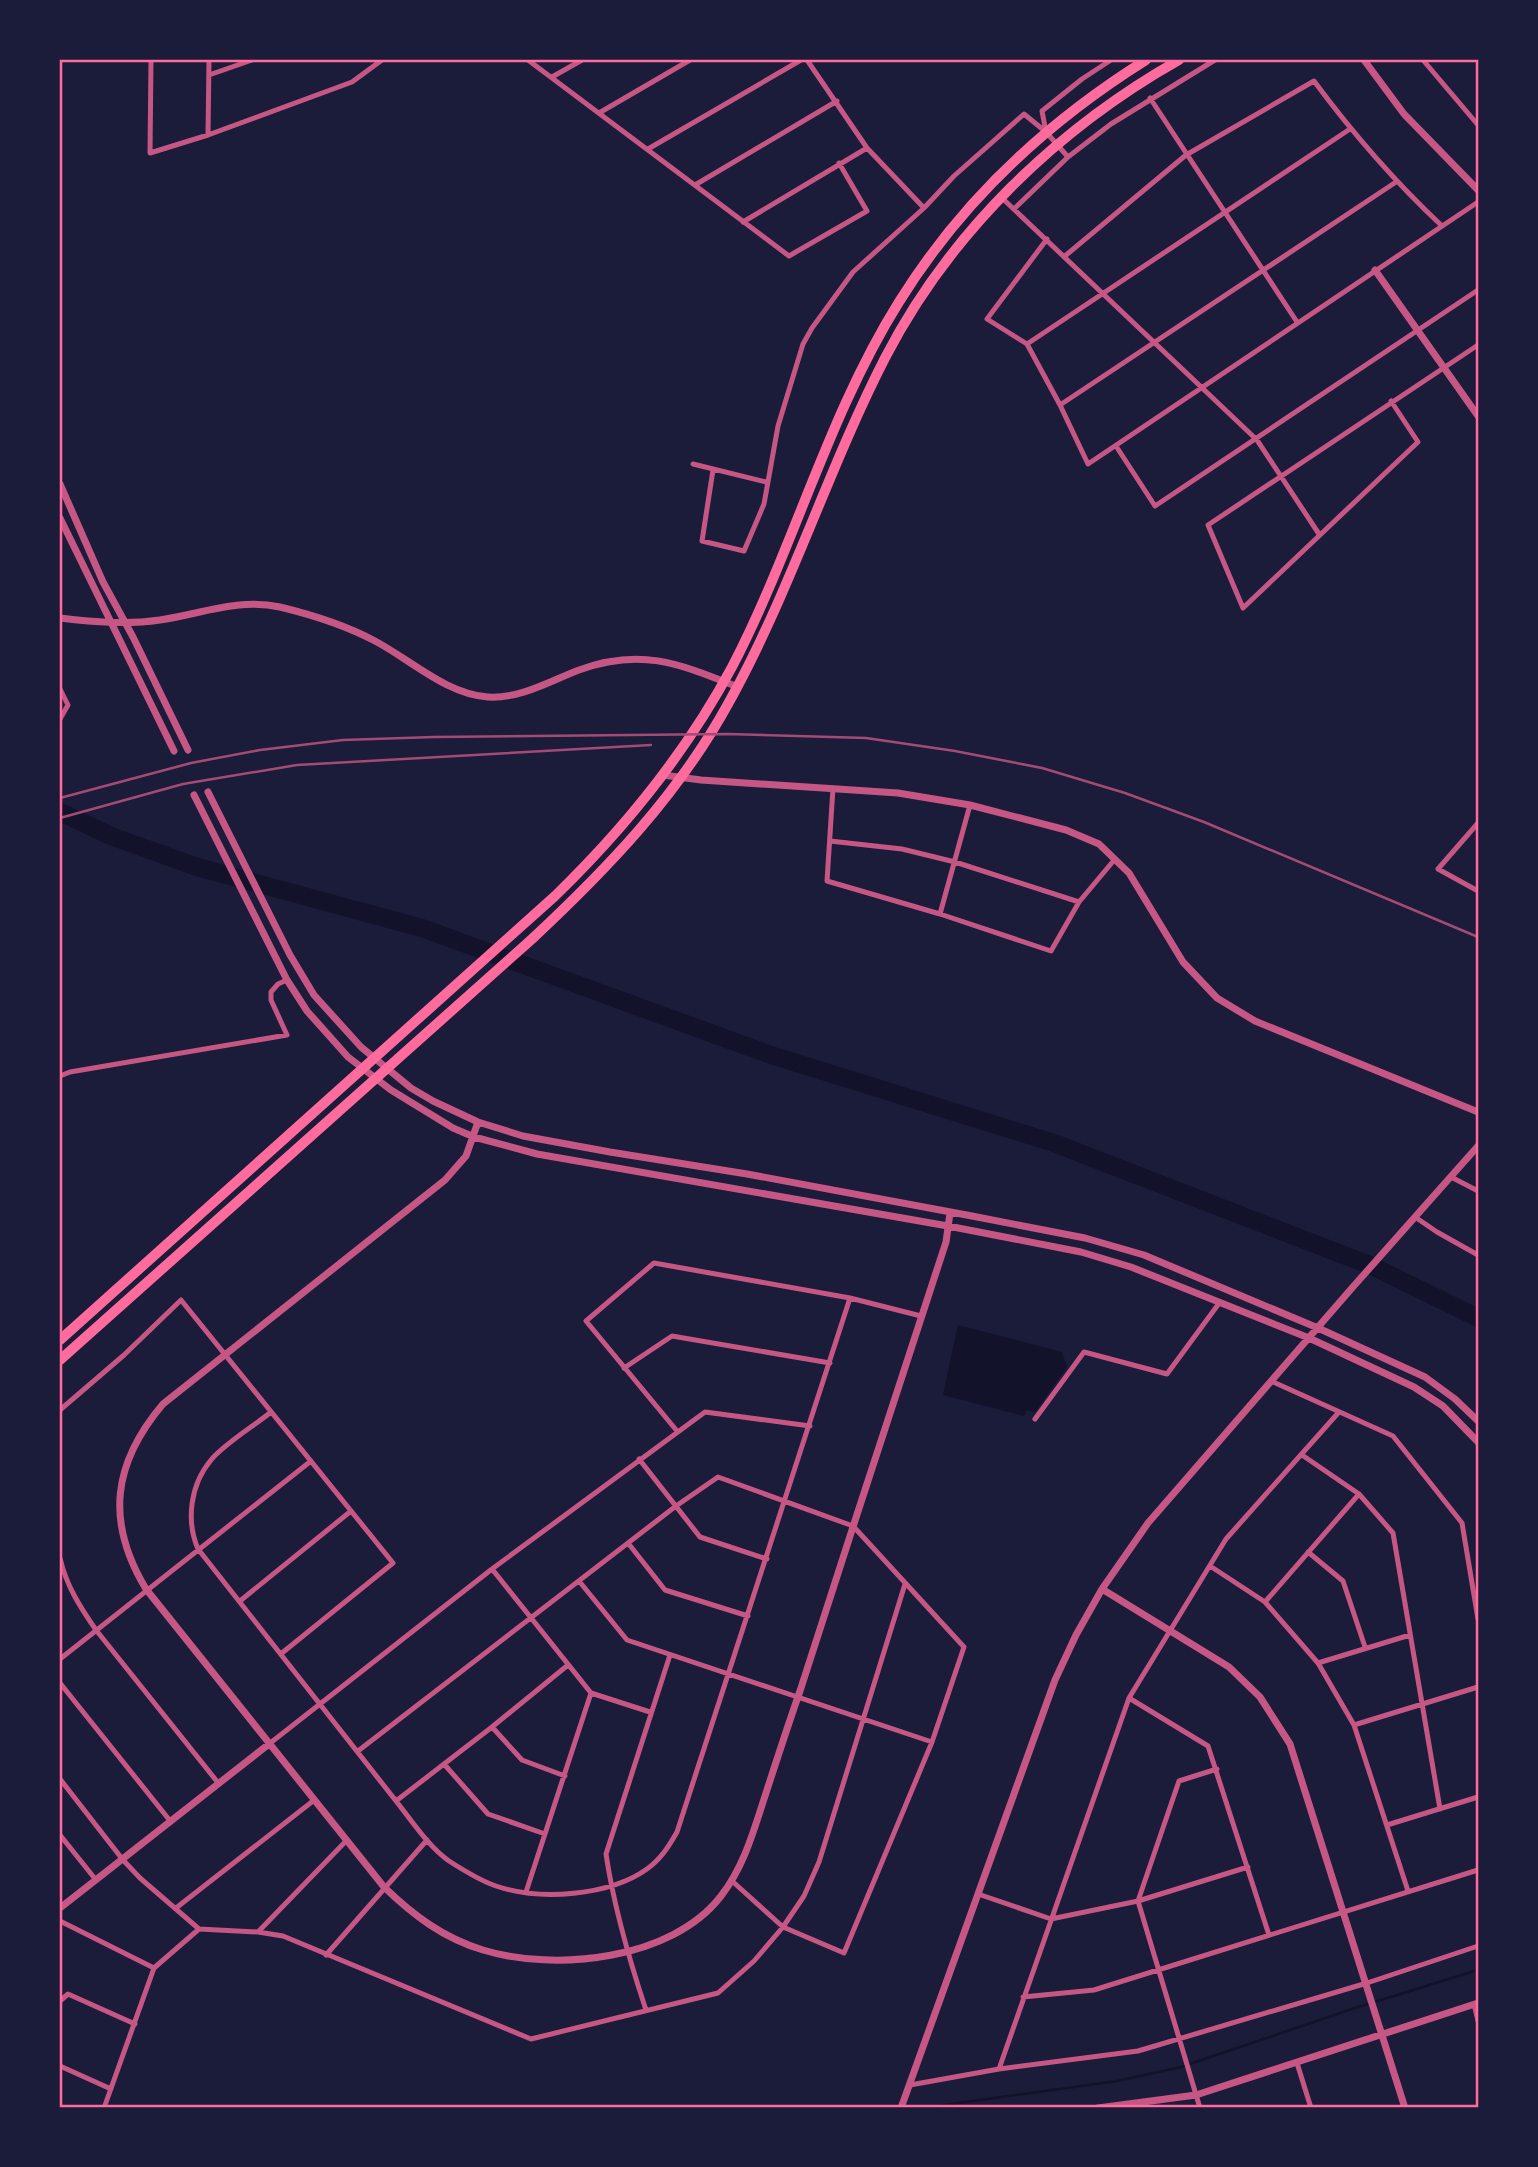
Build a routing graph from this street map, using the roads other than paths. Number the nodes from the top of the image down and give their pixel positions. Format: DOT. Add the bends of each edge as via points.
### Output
graph roads {
  1 [pos="151,60"];
  2 [pos="209,60"];
  3 [pos="252,60"];
  4 [pos="380,60"];
  5 [pos="528,60"];
  6 [pos="582,60"];
  7 [pos="690,60"];
  8 [pos="801,60"];
  9 [pos="807,60"];
  10 [pos="1111,60"];
  11 [pos="1146,60"];
  12 [pos="1179,60"];
  13 [pos="1215,60"];
  14 [pos="1364,60"];
  15 [pos="1423,60"];
  16 [pos="209,75"];
  17 [pos="552,77"];
  18 [pos="1150,98"];
  19 [pos="837,102"];
  20 [pos="599,113"];
  21 [pos="1479,125"];
  22 [pos="1350,129"];
  23 [pos="1046,132"];
  24 [pos="208,135"];
  25 [pos="1057,145"];
  26 [pos="867,148"];
  27 [pos="648,149"];
  28 [pos="1186,155"];
  29 [pos="1068,157"];
  30 [pos="839,163"];
  31 [pos="1396,182"];
  32 [pos="695,185"];
  33 [pos="1479,190"];
  34 [pos="1002,197"];
  35 [pos="1479,202"];
  36 [pos="924,208"];
  37 [pos="1014,209"];
  38 [pos="1224,212"];
  39 [pos="743,222"];
  40 [pos="1442,226"];
  41 [pos="1047,239"];
  42 [pos="1065,256"];
  43 [pos="1263,270"];
  44 [pos="1375,270"];
  45 [pos="1479,290"];
  46 [pos="1104,293"];
  47 [pos="1297,322"];
  48 [pos="1417,329"];
  49 [pos="1155,342"];
  50 [pos="1027,344"];
  51 [pos="1479,345"];
  52 [pos="1444,368"];
  53 [pos="1201,386"];
  54 [pos="1391,401"];
  55 [pos="1060,405"];
  56 [pos="1479,416"];
  57 [pos="1257,440"];
  58 [pos="1116,446"];
  59 [pos="693,464"];
  60 [pos="713,470"];
  61 [pos="1281,477"];
  62 [pos="766,482"];
  63 [pos="60,484"];
  64 [pos="60,517"];
  65 [pos="1320,534"];
  66 [pos="60,618"];
  67 [pos="125,623"];
  68 [pos="112,624"];
  69 [pos="723,681"];
  70 [pos="738,687"];
  71 [pos="60,689"];
  72 [pos="60,719"];
  73 [pos="188,750"];
  74 [pos="174,751"];
  75 [pos="663,775"];
  76 [pos="682,777"];
  77 [pos="834,787"];
  78 [pos="208,792"];
  79 [pos="194,794"];
  80 [pos="970,805"];
  81 [pos="1479,823"];
  82 [pos="830,841"];
  83 [pos="1115,859"];
  84 [pos="956,862"];
  85 [pos="1479,891"];
  86 [pos="1079,902"];
  87 [pos="940,914"];
  88 [pos="287,980"];
  89 [pos="373,1058"];
  90 [pos="362,1068"];
  91 [pos="386,1068"];
  92 [pos="60,1076"];
  93 [pos="375,1079"];
  94 [pos="1479,1112"];
  95 [pos="478,1122"];
  96 [pos="474,1137"];
  97 [pos="1479,1146"];
  98 [pos="610,1153"];
  99 [pos="607,1167"];
  100 [pos="1451,1177"];
  101 [pos="1479,1191"];
  102 [pos="950,1213"];
  103 [pos="1415,1217"];
  104 [pos="948,1226"];
  105 [pos="1479,1255"];
  106 [pos="850,1298"];
  107 [pos="1220,1302"];
  108 [pos="921,1316"];
  109 [pos="1318,1328"];
  110 [pos="1309,1338"];
  111 [pos="60,1340"];
  112 [pos="225,1355"];
  113 [pos="60,1360"];
  114 [pos="830,1363"];
  115 [pos="624,1368"];
  116 [pos="1270,1381"];
  117 [pos="60,1410"];
  118 [pos="271,1412"];
  119 [pos="1339,1412"];
  120 [pos="1035,1419"];
  121 [pos="1479,1421"];
  122 [pos="810,1426"];
  123 [pos="677,1431"];
  124 [pos="1479,1441"];
  125 [pos="1302,1455"];
  126 [pos="639,1458"];
  127 [pos="311,1461"];
  128 [pos="1359,1494"];
  129 [pos="785,1501"];
  130 [pos="676,1506"];
  131 [pos="351,1511"];
  132 [pos="853,1526"];
  133 [pos="628,1544"];
  134 [pos="198,1549"];
  135 [pos="1308,1552"];
  136 [pos="60,1558"];
  137 [pos="767,1559"];
  138 [pos="1210,1566"];
  139 [pos="492,1569"];
  140 [pos="61,1575"];
  141 [pos="579,1581"];
  142 [pos="905,1584"];
  143 [pos="146,1589"];
  144 [pos="1102,1589"];
  145 [pos="240,1601"];
  146 [pos="1265,1602"];
  147 [pos="748,1616"];
  148 [pos="531,1617"];
  149 [pos="1479,1619"];
  150 [pos="96,1630"];
  151 [pos="1170,1630"];
  152 [pos="1410,1634"];
  153 [pos="1365,1647"];
  154 [pos="282,1654"];
  155 [pos="670,1655"];
  156 [pos="60,1658"];
  157 [pos="1318,1663"];
  158 [pos="568,1665"];
  159 [pos="729,1674"];
  160 [pos="60,1683"];
  161 [pos="1479,1687"];
  162 [pos="591,1692"];
  163 [pos="797,1698"];
  164 [pos="1129,1698"];
  165 [pos="321,1704"];
  166 [pos="1421,1705"];
  167 [pos="650,1712"];
  168 [pos="862,1718"];
  169 [pos="1354,1725"];
  170 [pos="492,1727"];
  171 [pos="932,1742"];
  172 [pos="269,1744"];
  173 [pos="358,1751"];
  174 [pos="444,1764"];
  175 [pos="1217,1769"];
  176 [pos="565,1776"];
  177 [pos="60,1779"];
  178 [pos="219,1784"];
  179 [pos="1479,1797"];
  180 [pos="313,1801"];
  181 [pos="396,1801"];
  182 [pos="1440,1809"];
  183 [pos="171,1822"];
  184 [pos="1387,1825"];
  185 [pos="545,1834"];
  186 [pos="60,1835"];
  187 [pos="427,1839"];
  188 [pos="346,1841"];
  189 [pos="123,1860"];
  190 [pos="1248,1867"];
  191 [pos="1479,1870"];
  192 [pos="96,1880"];
  193 [pos="732,1881"];
  194 [pos="610,1886"];
  195 [pos="384,1888"];
  196 [pos="1408,1891"];
  197 [pos="526,1892"];
  198 [pos="978,1894"];
  199 [pos="1138,1901"];
  200 [pos="60,1908"];
  201 [pos="176,1908"];
  202 [pos="1345,1912"];
  203 [pos="1051,1919"];
  204 [pos="60,1921"];
  205 [pos="783,1927"];
  206 [pos="199,1929"];
  207 [pos="258,1932"];
  208 [pos="1269,1935"];
  209 [pos="1479,1946"];
  210 [pos="626,1951"];
  211 [pos="326,1955"];
  212 [pos="154,1968"];
  213 [pos="1158,1970"];
  214 [pos="1367,1983"];
  215 [pos="1023,1997"];
  216 [pos="60,2001"];
  217 [pos="1476,2004"];
  218 [pos="646,2010"];
  219 [pos="1479,2021"];
  220 [pos="135,2024"];
  221 [pos="1382,2035"];
  222 [pos="1179,2040"];
  223 [pos="1297,2063"];
  224 [pos="60,2066"];
  225 [pos="999,2069"];
  226 [pos="910,2085"];
  227 [pos="111,2089"];
  228 [pos="1196,2095"];
  229 [pos="104,2108"];
  230 [pos="901,2108"];
  231 [pos="1098,2108"];
  232 [pos="1200,2108"];
  233 [pos="1311,2108"];
  234 [pos="1405,2108"];
  1 -- 24 [label="street" via="150,153"];
  2 -- 16 [label="street"];
  3 -- 16 [label="street"];
  4 -- 24 [label="street" via="352,82"];
  5 -- 17 [label="street"];
  6 -- 17 [label="street"];
  7 -- 20 [label="street"];
  8 -- 27 [label="street"];
  9 -- 19 [label="street"];
  10 -- 23 [label="street" via="1042,111"];
  11 -- 23 [label="highway"];
  12 -- 25 [label="highway" via="1144,79"];
  13 -- 18 [label="street"];
  14 -- 33 [label="street" via="1404,114"];
  15 -- 21 [label="street"];
  16 -- 24 [label="street"];
  17 -- 20 [label="street"];
  18 -- 28 [label="street"];
  18 -- 29 [label="street"];
  19 -- 26 [label="street"];
  19 -- 32 [label="street"];
  20 -- 27 [label="street"];
  22 -- 28 [label="street" via="1314,81"];
  22 -- 31 [label="street"];
  22 -- 38 [label="street"];
  23 -- 25 [label="street"];
  23 -- 36 [label="street" via="1024,114"];
  23 -- 69 [label="highway" via="959,218 891,315 867,357"];
  25 -- 29 [label="street"];
  25 -- 34 [label="highway"];
  26 -- 30 [label="street"];
  26 -- 36 [label="street"];
  27 -- 32 [label="street"];
  28 -- 38 [label="street"];
  28 -- 42 [label="street"];
  29 -- 37 [label="street"];
  30 -- 39 [label="street"];
  30 -- 39 [label="street" via="867,211 789,256"];
  31 -- 40 [label="street"];
  31 -- 43 [label="street"];
  32 -- 39 [label="street"];
  34 -- 37 [label="street"];
  34 -- 70 [label="highway" via="951,255 886,357"];
  35 -- 40 [label="street"];
  36 -- 62 [label="street" via="853,272 812,328 780,418"];
  37 -- 41 [label="street"];
  38 -- 43 [label="street"];
  38 -- 46 [label="street"];
  40 -- 44 [label="street"];
  41 -- 42 [label="street"];
  41 -- 50 [label="street" via="988,319"];
  42 -- 46 [label="street"];
  43 -- 47 [label="street"];
  43 -- 49 [label="street"];
  44 -- 47 [label="street"];
  44 -- 48 [label="street"];
  45 -- 48 [label="street"];
  46 -- 49 [label="street"];
  46 -- 50 [label="street"];
  47 -- 53 [label="street"];
  48 -- 52 [label="street"];
  48 -- 57 [label="street"];
  49 -- 53 [label="street"];
  49 -- 55 [label="street"];
  50 -- 55 [label="street"];
  51 -- 52 [label="street"];
  52 -- 54 [label="street"];
  52 -- 56 [label="street"];
  53 -- 57 [label="street"];
  53 -- 58 [label="street"];
  54 -- 61 [label="street"];
  54 -- 65 [label="street" via="1418,442"];
  55 -- 58 [label="street" via="1088,464"];
  57 -- 58 [label="street" via="1155,506"];
  57 -- 61 [label="street"];
  59 -- 60 [label="street"];
  60 -- 62 [label="street"];
  60 -- 62 [label="street" via="702,541 744,551 764,505"];
  61 -- 65 [label="street"];
  61 -- 65 [label="street" via="1208,525 1243,608"];
  63 -- 67 [label="street"];
  64 -- 68 [label="street"];
  66 -- 68 [label="street"];
  67 -- 68 [label="street"];
  67 -- 69 [label="street" via="237,604 279,607 352,630 449,685 484,696 509,696 581,669 626,659 667,662"];
  67 -- 73 [label="street"];
  68 -- 74 [label="street"];
  69 -- 70 [label="street"];
  69 -- 75 [label="highway"];
  70 -- 76 [label="highway"];
  71 -- 72 [label="street" via="68,705"];
  75 -- 76 [label="street"];
  75 -- 89 [label="highway" via="593,857"];
  76 -- 77 [label="street"];
  76 -- 91 [label="highway" via="626,847 581,893"];
  77 -- 80 [label="street"];
  77 -- 82 [label="street"];
  78 -- 89 [label="street" via="314,995"];
  79 -- 88 [label="street"];
  80 -- 83 [label="street" via="1066,830 1099,844"];
  80 -- 84 [label="street"];
  81 -- 85 [label="street" via="1438,869"];
  82 -- 84 [label="street" via="902,849"];
  82 -- 87 [label="street" via="827,881"];
  83 -- 86 [label="street"];
  83 -- 94 [label="street" via="1129,873 1183,962 1217,998 1255,1021"];
  84 -- 86 [label="street"];
  84 -- 87 [label="street"];
  86 -- 87 [label="street" via="1051,951"];
  88 -- 90 [label="street" via="317,1024"];
  88 -- 92 [label="street" via="271,992 286,1035"];
  89 -- 90 [label="highway"];
  89 -- 91 [label="street"];
  90 -- 93 [label="street"];
  90 -- 111 [label="highway"];
  91 -- 93 [label="highway"];
  91 -- 95 [label="street" via="422,1095"];
  93 -- 96 [label="street"];
  93 -- 113 [label="highway"];
  95 -- 96 [label="street"];
  95 -- 98 [label="street"];
  96 -- 99 [label="street"];
  96 -- 112 [label="street" via="466,1156 445,1180"];
  97 -- 100 [label="street"];
  98 -- 99 [label="street"];
  98 -- 102 [label="street"];
  99 -- 104 [label="street"];
  100 -- 101 [label="street"];
  100 -- 103 [label="street"];
  102 -- 104 [label="street"];
  102 -- 109 [label="street" via="1085,1238 1144,1255"];
  103 -- 105 [label="street"];
  103 -- 109 [label="street"];
  104 -- 107 [label="street" via="1081,1252"];
  104 -- 108 [label="street"];
  106 -- 108 [label="street"];
  106 -- 114 [label="street"];
  106 -- 115 [label="street" via="654,1264 586,1321"];
  107 -- 110 [label="street"];
  107 -- 120 [label="street" via="1167,1374 1084,1352"];
  108 -- 132 [label="street"];
  109 -- 110 [label="street"];
  109 -- 121 [label="street" via="1425,1377"];
  110 -- 116 [label="street"];
  110 -- 124 [label="street" via="1414,1387 1443,1406"];
  112 -- 117 [label="street" via="181,1300"];
  112 -- 118 [label="street"];
  112 -- 143 [label="street" via="163,1404 145,1425 124,1472 120,1504 125,1546"];
  114 -- 115 [label="street" via="672,1336"];
  114 -- 122 [label="street"];
  115 -- 123 [label="street"];
  116 -- 119 [label="street"];
  116 -- 144 [label="street" via="1148,1523"];
  118 -- 127 [label="street"];
  118 -- 134 [label="street" via="211,1460 201,1476 191,1517"];
  119 -- 125 [label="street"];
  119 -- 149 [label="street" via="1393,1436 1462,1523"];
  122 -- 123 [label="street" via="705,1412"];
  122 -- 129 [label="street"];
  123 -- 126 [label="street"];
  125 -- 128 [label="street"];
  125 -- 138 [label="street" via="1226,1539"];
  126 -- 130 [label="street"];
  126 -- 139 [label="street"];
  127 -- 131 [label="street"];
  127 -- 134 [label="street"];
  128 -- 135 [label="street"];
  128 -- 152 [label="street" via="1393,1533"];
  129 -- 130 [label="street" via="718,1478"];
  129 -- 132 [label="street"];
  129 -- 137 [label="street"];
  130 -- 133 [label="street"];
  130 -- 137 [label="street" via="700,1537"];
  131 -- 145 [label="street"];
  131 -- 154 [label="street" via="393,1563"];
  132 -- 142 [label="street"];
  132 -- 163 [label="street"];
  133 -- 141 [label="street"];
  133 -- 147 [label="street" via="665,1590"];
  134 -- 143 [label="street"];
  134 -- 145 [label="street"];
  135 -- 146 [label="street"];
  135 -- 153 [label="street" via="1343,1581"];
  136 -- 140 [label="street"];
  137 -- 147 [label="street"];
  138 -- 146 [label="street"];
  138 -- 151 [label="street"];
  139 -- 148 [label="street"];
  139 -- 165 [label="street"];
  140 -- 150 [label="street"];
  141 -- 148 [label="street"];
  141 -- 155 [label="street" via="627,1640"];
  142 -- 168 [label="street"];
  142 -- 171 [label="street" via="964,1647"];
  143 -- 150 [label="street"];
  143 -- 172 [label="street"];
  144 -- 151 [label="street"];
  144 -- 198 [label="street" via="1055,1680"];
  145 -- 154 [label="street"];
  146 -- 157 [label="street"];
  147 -- 159 [label="street"];
  148 -- 158 [label="street"];
  148 -- 173 [label="street"];
  150 -- 156 [label="street"];
  150 -- 178 [label="street"];
  151 -- 164 [label="street"];
  151 -- 202 [label="street" via="1229,1667 1260,1697 1290,1744"];
  152 -- 153 [label="street"];
  152 -- 166 [label="street"];
  153 -- 157 [label="street"];
  154 -- 165 [label="street"];
  155 -- 159 [label="street"];
  155 -- 167 [label="street"];
  157 -- 169 [label="street"];
  158 -- 162 [label="street"];
  158 -- 170 [label="street"];
  159 -- 163 [label="street"];
  159 -- 194 [label="street" via="677,1832 646,1870"];
  160 -- 183 [label="street"];
  161 -- 166 [label="street"];
  162 -- 167 [label="street"];
  162 -- 176 [label="street"];
  163 -- 168 [label="street"];
  163 -- 193 [label="street" via="746,1855"];
  164 -- 175 [label="street" via="1209,1746"];
  164 -- 203 [label="street"];
  165 -- 172 [label="street"];
  165 -- 173 [label="street"];
  166 -- 169 [label="street"];
  166 -- 182 [label="street"];
  167 -- 194 [label="street" via="606,1854"];
  168 -- 171 [label="street"];
  168 -- 205 [label="street" via="818,1862 804,1896"];
  169 -- 184 [label="street"];
  170 -- 174 [label="street"];
  170 -- 176 [label="street" via="522,1760"];
  171 -- 205 [label="street" via="844,1953"];
  172 -- 178 [label="street"];
  172 -- 180 [label="street"];
  173 -- 181 [label="street"];
  174 -- 181 [label="street"];
  174 -- 185 [label="street" via="488,1814"];
  175 -- 190 [label="street"];
  175 -- 199 [label="street" via="1179,1781"];
  176 -- 185 [label="street"];
  177 -- 189 [label="street"];
  178 -- 183 [label="street"];
  179 -- 182 [label="street"];
  180 -- 188 [label="street"];
  180 -- 201 [label="street"];
  181 -- 187 [label="street"];
  182 -- 184 [label="street"];
  183 -- 189 [label="street"];
  184 -- 196 [label="street"];
  185 -- 197 [label="street"];
  186 -- 192 [label="street"];
  187 -- 195 [label="street"];
  187 -- 197 [label="street" via="466,1871 496,1886"];
  188 -- 195 [label="street"];
  188 -- 207 [label="street"];
  189 -- 192 [label="street"];
  189 -- 201 [label="street"];
  190 -- 199 [label="street"];
  190 -- 208 [label="street"];
  191 -- 196 [label="street"];
  192 -- 200 [label="street"];
  193 -- 205 [label="street"];
  193 -- 210 [label="street" via="691,1923"];
  194 -- 197 [label="street" via="573,1893"];
  194 -- 210 [label="street"];
  195 -- 210 [label="street" via="426,1924 483,1950 522,1959 574,1961"];
  195 -- 211 [label="street"];
  196 -- 202 [label="street"];
  198 -- 203 [label="street"];
  198 -- 226 [label="street"];
  199 -- 203 [label="street"];
  199 -- 213 [label="street"];
  201 -- 206 [label="street"];
  202 -- 208 [label="street"];
  202 -- 214 [label="street"];
  203 -- 215 [label="street"];
  204 -- 212 [label="street"];
  205 -- 218 [label="street" via="718,1993"];
  206 -- 207 [label="street"];
  206 -- 212 [label="street"];
  207 -- 211 [label="street" via="283,1936"];
  208 -- 213 [label="street"];
  209 -- 214 [label="street"];
  210 -- 218 [label="street"];
  211 -- 218 [label="street" via="531,2039"];
  212 -- 220 [label="street"];
  213 -- 215 [label="street" via="1094,1990"];
  213 -- 222 [label="street"];
  214 -- 221 [label="street"];
  214 -- 222 [label="street"];
  215 -- 225 [label="street"];
  216 -- 220 [label="street" via="68,1994"];
  217 -- 219 [label="street"];
  217 -- 221 [label="street"];
  220 -- 227 [label="street"];
  221 -- 223 [label="street"];
  221 -- 234 [label="street"];
  222 -- 225 [label="street" via="1138,2052"];
  222 -- 228 [label="street"];
  223 -- 228 [label="street"];
  223 -- 233 [label="street"];
  224 -- 227 [label="street"];
  225 -- 226 [label="street"];
  226 -- 230 [label="street"];
  227 -- 229 [label="street"];
  228 -- 231 [label="street"];
  228 -- 232 [label="street"];
}
